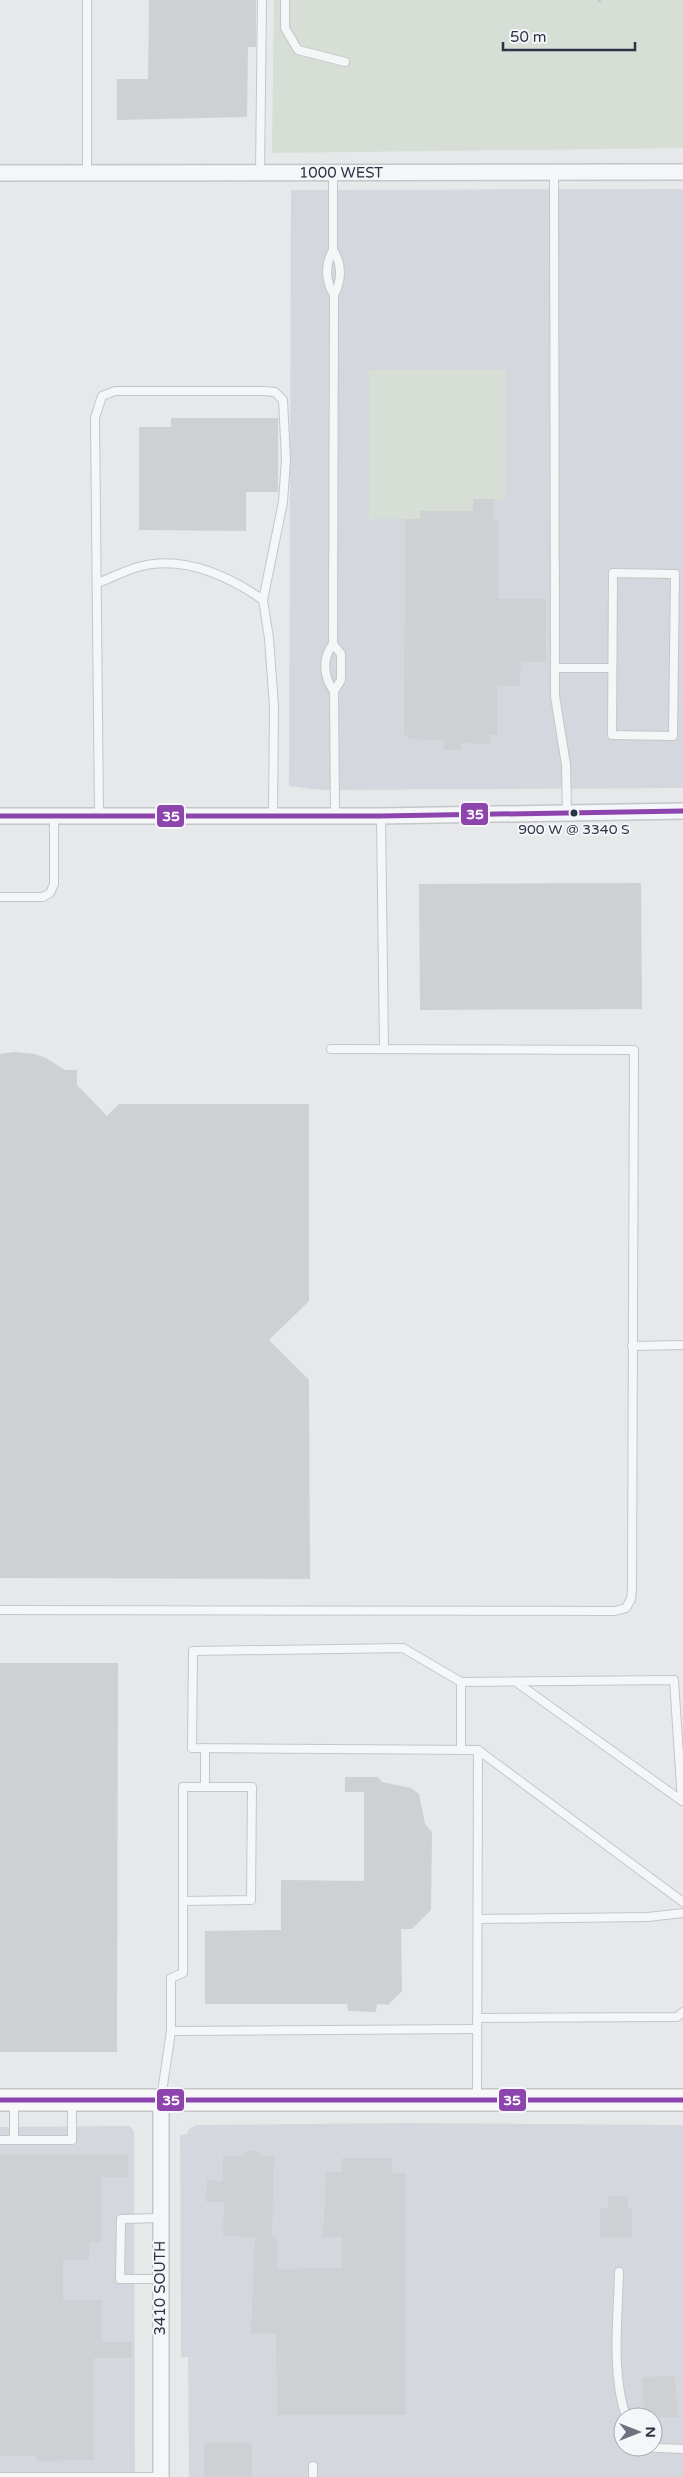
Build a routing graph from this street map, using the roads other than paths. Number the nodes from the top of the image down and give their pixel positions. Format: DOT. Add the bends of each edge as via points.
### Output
graph roads {
  1 [pos="87,0"];
  2 [pos="262,0"];
  3 [pos="286,0"];
  4 [pos="345,62"];
  5 [pos="0,172"];
  6 [pos="554,172"];
  7 [pos="683,172"];
  8 [pos="87,173"];
  9 [pos="260,173"];
  10 [pos="333,173"];
  11 [pos="333,250"];
  12 [pos="334,295"];
  13 [pos="98,583"];
  14 [pos="263,600"];
  15 [pos="333,644"];
  16 [pos="555,668"];
  17 [pos="612,668"];
  18 [pos="334,691"];
  19 [pos="683,811"];
  20 [pos="567,812"];
  21 [pos="335,815"];
  22 [pos="0,816"];
  23 [pos="54,816"];
  24 [pos="100,816"];
  25 [pos="273,816"];
  26 [pos="381,816"];
  27 [pos="0,897"];
  28 [pos="332,1049"];
  29 [pos="384,1049"];
  30 [pos="632,1346"];
  31 [pos="683,1346"];
  32 [pos="0,1610"];
  33 [pos="460,1682"];
  34 [pos="516,1682"];
  35 [pos="205,1748"];
  36 [pos="460,1750"];
  37 [pos="478,1750"];
  38 [pos="205,1787"];
  39 [pos="183,1901"];
  40 [pos="683,1902"];
  41 [pos="683,1913"];
  42 [pos="478,1919"];
  43 [pos="683,2012"];
  44 [pos="477,2018"];
  45 [pos="477,2029"];
  46 [pos="171,2031"];
  47 [pos="7,2100"];
  48 [pos="72,2100"];
  49 [pos="161,2100"];
  50 [pos="477,2100"];
  51 [pos="683,2100"];
  52 [pos="0,2140"];
  53 [pos="14,2140"];
  54 [pos="160,2218"];
  55 [pos="619,2272"];
  56 [pos="160,2279"];
  57 [pos="622,2407"];
  58 [pos="663,2448"];
  59 [pos="683,2449"];
  60 [pos="313,2466"];
  61 [pos="0,2477"];
  62 [pos="161,2477"];
  63 [pos="313,2477"];
  1 -- 8 [label="lane"];
  2 -- 9 [label="lane"];
  3 -- 4 [label="lane" via="285,28 298,50"];
  5 -- 8 [label="street, 1000 WEST"];
  6 -- 7 [label="street, 1000 WEST"];
  6 -- 10 [label="street, 1000 WEST"];
  6 -- 16 [label="lane"];
  8 -- 9 [label="street, 1000 WEST"];
  9 -- 10 [label="street, 1000 WEST"];
  10 -- 11 [label="lane"];
  11 -- 12 [label="lane" via="339,259 339,285"];
  11 -- 12 [label="lane" via="327,260 327,285"];
  12 -- 15 [label="lane"];
  13 -- 14 [label="lane" via="139,567 167,563 188,565 226,578"];
  13 -- 14 [label="lane" via="95,418 102,396 115,391 275,392 283,400 286,459 283,502"];
  13 -- 24 [label="lane"];
  14 -- 25 [label="lane" via="269,638 274,736"];
  15 -- 18 [label="lane" via="341,654 341,680"];
  15 -- 18 [label="lane" via="326,653 326,681"];
  16 -- 17 [label="lane"];
  16 -- 20 [label="lane" via="555,696 566,765"];
  17 -- 17 [label="lane" via="612,735 673,736 675,574 613,573"];
  18 -- 21 [label="lane"];
  19 -- 20 [label="street"];
  20 -- 26 [label="street"];
  21 -- 25 [label="street"];
  21 -- 26 [label="street"];
  22 -- 23 [label="street"];
  23 -- 24 [label="street"];
  23 -- 27 [label="lane" via="54,884 50,893 43,897"];
  24 -- 25 [label="street"];
  26 -- 29 [label="lane"];
  28 -- 29 [label="lane"];
  29 -- 30 [label="lane" via="634,1050"];
  30 -- 31 [label="lane"];
  30 -- 32 [label="lane" via="632,1588 626,1608"];
  33 -- 34 [label="lane"];
  33 -- 35 [label="lane" via="403,1648 193,1651 192,1748"];
  33 -- 36 [label="lane"];
  34 -- 34 [label="lane" via="674,1680 682,1802 635,1767"];
  35 -- 36 [label="lane"];
  35 -- 38 [label="lane"];
  36 -- 37 [label="lane"];
  37 -- 40 [label="lane"];
  37 -- 42 [label="lane"];
  38 -- 39 [label="lane" via="183,1787"];
  38 -- 39 [label="lane" via="252,1787 251,1900"];
  39 -- 46 [label="lane" via="183,1973 171,1978"];
  41 -- 42 [label="lane" via="648,1917"];
  42 -- 44 [label="lane"];
  43 -- 44 [label="lane" via="677,2017"];
  44 -- 45 [label="lane"];
  45 -- 46 [label="lane"];
  45 -- 50 [label="lane"];
  46 -- 49 [label="lane"];
  47 -- 48 [label="street"];
  47 -- 53 [label="lane"];
  48 -- 49 [label="street"];
  48 -- 53 [label="lane" via="72,2140"];
  49 -- 50 [label="street"];
  49 -- 54 [label="street, 3410 SOUTH"];
  50 -- 51 [label="street"];
  52 -- 53 [label="lane"];
  54 -- 56 [label="street, 3410 SOUTH"];
  54 -- 56 [label="lane" via="121,2219 120,2279"];
  55 -- 57 [label="lane" via="617,2353"];
  56 -- 62 [label="street, 3410 SOUTH"];
  58 -- 59 [label="lane"];
  60 -- 63 [label="lane"];
  61 -- 62 [label="lane"];
}
